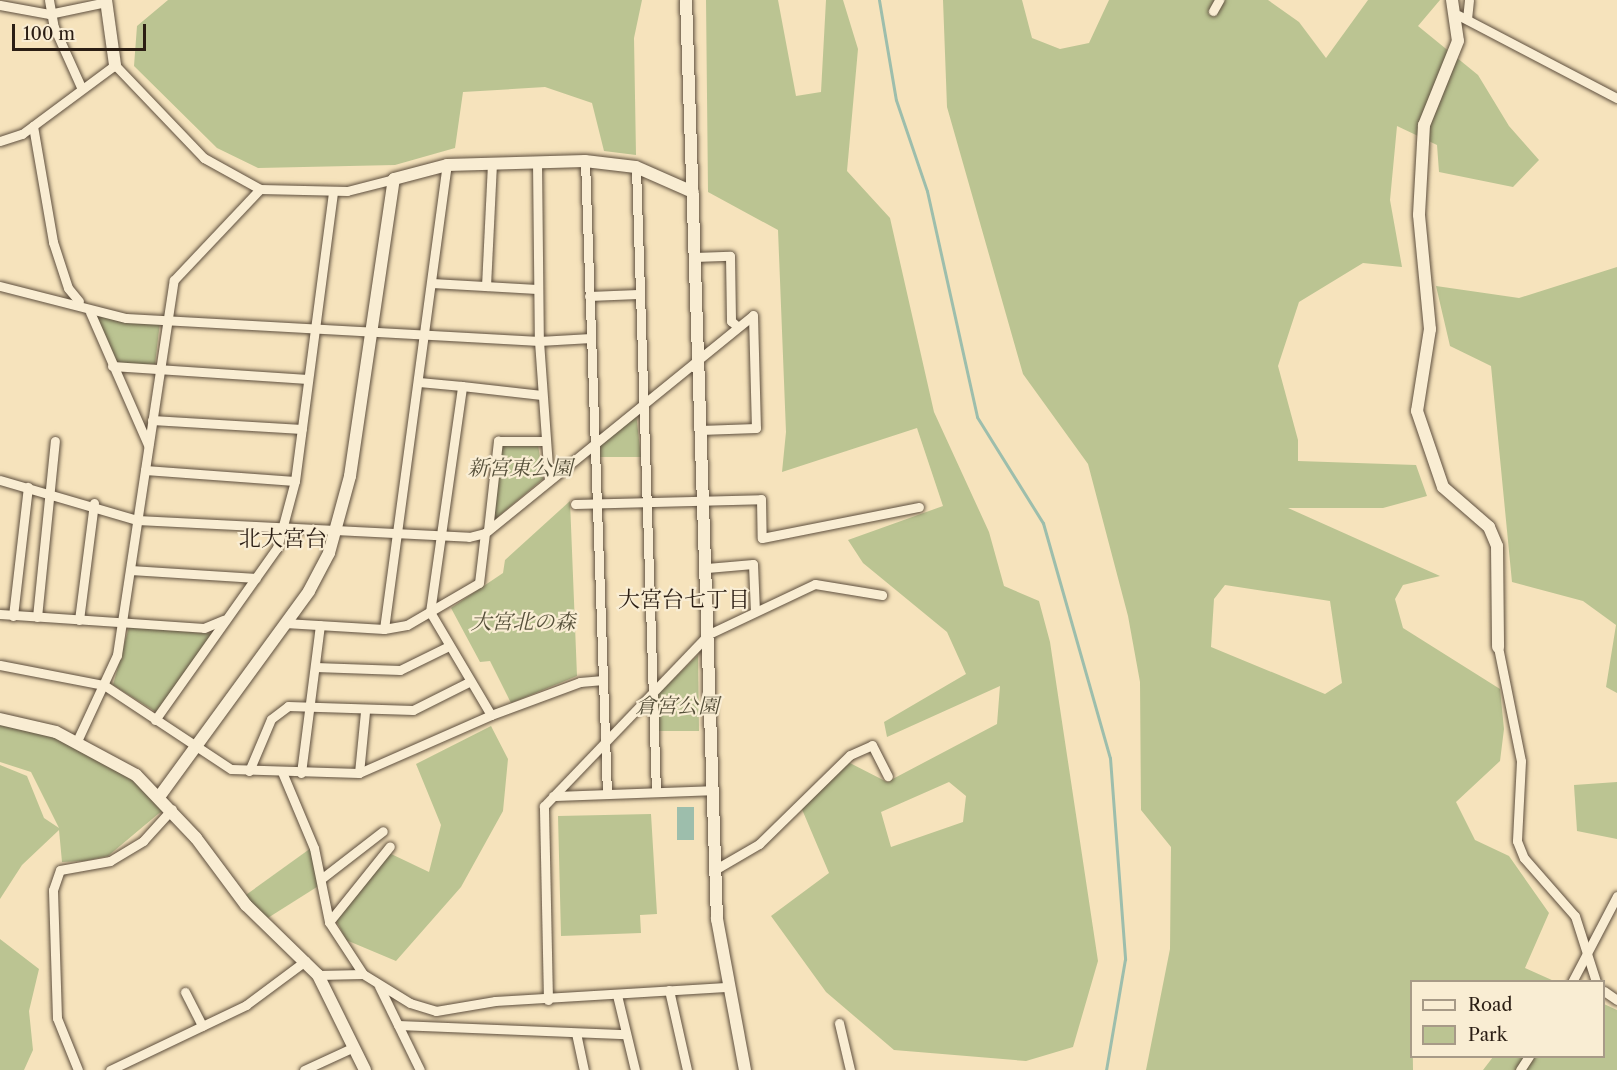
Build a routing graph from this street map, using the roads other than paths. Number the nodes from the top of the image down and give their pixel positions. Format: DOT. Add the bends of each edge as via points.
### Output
graph roads {
  1 [pos="49,0"];
  2 [pos="686,0"];
  3 [pos="1219,0"];
  4 [pos="1452,0"];
  5 [pos="1469,0"];
  6 [pos="106,1"];
  7 [pos="6,4"];
  8 [pos="1213,10"];
  9 [pos="49,14"];
  10 [pos="1463,17"];
  11 [pos="115,65"];
  12 [pos="81,87"];
  13 [pos="1617,98"];
  14 [pos="33,126"];
  15 [pos="0,141"];
  16 [pos="537,161"];
  17 [pos="585,161"];
  18 [pos="492,162"];
  19 [pos="447,165"];
  20 [pos="636,167"];
  21 [pos="393,179"];
  22 [pos="260,189"];
  23 [pos="333,191"];
  24 [pos="693,192"];
  25 [pos="694,257"];
  26 [pos="432,283"];
  27 [pos="0,286"];
  28 [pos="486,286"];
  29 [pos="537,289"];
  30 [pos="638,294"];
  31 [pos="589,296"];
  32 [pos="79,302"];
  33 [pos="90,312"];
  34 [pos="166,320"];
  35 [pos="736,326"];
  36 [pos="315,328"];
  37 [pos="372,331"];
  38 [pos="426,332"];
  39 [pos="591,338"];
  40 [pos="538,341"];
  41 [pos="697,358"];
  42 [pos="112,366"];
  43 [pos="159,369"];
  44 [pos="308,379"];
  45 [pos="419,382"];
  46 [pos="462,386"];
  47 [pos="541,395"];
  48 [pos="642,404"];
  49 [pos="152,420"];
  50 [pos="302,429"];
  51 [pos="700,430"];
  52 [pos="56,441"];
  53 [pos="544,441"];
  54 [pos="596,442"];
  55 [pos="148,445"];
  56 [pos="145,470"];
  57 [pos="549,479"];
  58 [pos="0,480"];
  59 [pos="295,481"];
  60 [pos="28,487"];
  61 [pos="51,492"];
  62 [pos="704,500"];
  63 [pos="645,502"];
  64 [pos="94,503"];
  65 [pos="575,504"];
  66 [pos="597,504"];
  67 [pos="919,507"];
  68 [pos="137,520"];
  69 [pos="283,529"];
  70 [pos="486,531"];
  71 [pos="335,533"];
  72 [pos="398,534"];
  73 [pos="442,538"];
  74 [pos="706,568"];
  75 [pos="131,570"];
  76 [pos="256,578"];
  77 [pos="882,595"];
  78 [pos="755,611"];
  79 [pos="430,612"];
  80 [pos="0,614"];
  81 [pos="13,616"];
  82 [pos="37,617"];
  83 [pos="228,617"];
  84 [pos="79,620"];
  85 [pos="122,623"];
  86 [pos="285,623"];
  87 [pos="320,625"];
  88 [pos="384,629"];
  89 [pos="710,634"];
  90 [pos="449,646"];
  91 [pos="1498,647"];
  92 [pos="0,665"];
  93 [pos="315,667"];
  94 [pos="603,680"];
  95 [pos="470,682"];
  96 [pos="104,685"];
  97 [pos="653,692"];
  98 [pos="309,708"];
  99 [pos="365,712"];
  100 [pos="491,715"];
  101 [pos="0,719"];
  102 [pos="155,720"];
  103 [pos="77,741"];
  104 [pos="606,741"];
  105 [pos="194,748"];
  106 [pos="249,771"];
  107 [pos="282,772"];
  108 [pos="301,773"];
  109 [pos="358,773"];
  110 [pos="888,776"];
  111 [pos="713,790"];
  112 [pos="656,792"];
  113 [pos="607,794"];
  114 [pos="553,796"];
  115 [pos="159,797"];
  116 [pos="172,809"];
  117 [pos="383,831"];
  118 [pos="390,846"];
  119 [pos="716,869"];
  120 [pos="321,879"];
  121 [pos="1617,896"];
  122 [pos="329,922"];
  123 [pos="1586,952"];
  124 [pos="305,961"];
  125 [pos="363,974"];
  126 [pos="318,975"];
  127 [pos="1572,980"];
  128 [pos="1596,980"];
  129 [pos="379,986"];
  130 [pos="726,987"];
  131 [pos="669,990"];
  132 [pos="185,992"];
  133 [pos="617,995"];
  134 [pos="548,1000"];
  135 [pos="839,1023"];
  136 [pos="398,1024"];
  137 [pos="202,1026"];
  138 [pos="576,1033"];
  139 [pos="626,1034"];
  140 [pos="354,1047"];
  141 [pos="78,1070"];
  142 [pos="110,1070"];
  143 [pos="304,1070"];
  144 [pos="365,1070"];
  145 [pos="420,1070"];
  146 [pos="584,1070"];
  147 [pos="635,1070"];
  148 [pos="687,1070"];
  149 [pos="745,1070"];
  150 [pos="850,1070"];
  1 -- 9 [label="street"];
  2 -- 24 [label="street"];
  3 -- 8 [label="street"];
  4 -- 10 [label="street"];
  5 -- 10 [label="street"];
  6 -- 9 [label="street"];
  6 -- 11 [label="street"];
  7 -- 9 [label="street"];
  9 -- 12 [label="street"];
  10 -- 13 [label="street"];
  10 -- 91 [label="street" via="1456,50 1424,125 1419,215 1430,329 1417,411 1443,487 1489,527 1497,546"];
  11 -- 12 [label="street"];
  11 -- 22 [label="street" via="204,159"];
  12 -- 14 [label="street"];
  14 -- 15 [label="street"];
  14 -- 32 [label="street" via="53,242 68,288"];
  16 -- 17 [label="street"];
  16 -- 18 [label="street"];
  16 -- 29 [label="street"];
  17 -- 20 [label="street"];
  17 -- 31 [label="street"];
  18 -- 19 [label="street"];
  18 -- 28 [label="street"];
  19 -- 21 [label="street"];
  19 -- 26 [label="street"];
  20 -- 24 [label="street"];
  20 -- 30 [label="street"];
  21 -- 23 [label="street"];
  21 -- 37 [label="street"];
  22 -- 23 [label="street"];
  22 -- 34 [label="street" via="174,280"];
  23 -- 36 [label="street"];
  24 -- 25 [label="street"];
  25 -- 35 [label="street" via="730,256 731,321"];
  25 -- 41 [label="street"];
  26 -- 28 [label="street"];
  26 -- 38 [label="street"];
  27 -- 32 [label="street"];
  28 -- 29 [label="street"];
  29 -- 40 [label="street"];
  30 -- 31 [label="street"];
  30 -- 48 [label="street"];
  31 -- 39 [label="street"];
  32 -- 33 [label="street"];
  33 -- 34 [label="street"];
  33 -- 42 [label="street"];
  34 -- 36 [label="street"];
  34 -- 43 [label="street"];
  35 -- 41 [label="street"];
  35 -- 51 [label="street" via="753,315 756,428"];
  36 -- 37 [label="street"];
  36 -- 44 [label="street"];
  37 -- 38 [label="street"];
  37 -- 71 [label="street" via="350,476"];
  38 -- 40 [label="street"];
  38 -- 45 [label="street"];
  39 -- 40 [label="street"];
  39 -- 54 [label="street"];
  40 -- 47 [label="street"];
  41 -- 48 [label="street"];
  41 -- 51 [label="street"];
  42 -- 43 [label="street"];
  42 -- 55 [label="street"];
  43 -- 44 [label="street"];
  43 -- 49 [label="street"];
  44 -- 50 [label="street"];
  45 -- 46 [label="street"];
  45 -- 72 [label="street"];
  46 -- 47 [label="street"];
  46 -- 73 [label="street"];
  47 -- 53 [label="street"];
  48 -- 54 [label="street"];
  48 -- 63 [label="street"];
  49 -- 50 [label="street"];
  49 -- 55 [label="street"];
  50 -- 59 [label="street"];
  51 -- 62 [label="street"];
  52 -- 61 [label="street"];
  53 -- 57 [label="street"];
  53 -- 70 [label="street" via="498,441"];
  54 -- 57 [label="street"];
  54 -- 66 [label="street"];
  55 -- 56 [label="street"];
  56 -- 59 [label="street"];
  56 -- 68 [label="street"];
  57 -- 70 [label="street"];
  58 -- 60 [label="street"];
  59 -- 69 [label="street"];
  60 -- 61 [label="street"];
  60 -- 81 [label="street"];
  61 -- 64 [label="street"];
  61 -- 82 [label="street"];
  62 -- 63 [label="street"];
  62 -- 67 [label="street" via="760,499 762,538"];
  62 -- 74 [label="street"];
  63 -- 66 [label="street"];
  63 -- 97 [label="street"];
  64 -- 68 [label="street"];
  64 -- 84 [label="street"];
  65 -- 66 [label="street"];
  66 -- 94 [label="street"];
  68 -- 69 [label="street"];
  68 -- 75 [label="street"];
  69 -- 71 [label="street"];
  69 -- 76 [label="street"];
  70 -- 73 [label="street"];
  70 -- 79 [label="street" via="479,583"];
  71 -- 72 [label="street"];
  71 -- 86 [label="street" via="321,571"];
  72 -- 73 [label="street"];
  72 -- 88 [label="street"];
  73 -- 79 [label="street"];
  74 -- 78 [label="street" via="753,564"];
  74 -- 89 [label="street"];
  75 -- 76 [label="street"];
  75 -- 85 [label="street"];
  76 -- 83 [label="street"];
  77 -- 78 [label="street" via="815,584"];
  78 -- 89 [label="street"];
  79 -- 88 [label="street"];
  79 -- 90 [label="street"];
  80 -- 81 [label="street"];
  81 -- 82 [label="street"];
  82 -- 84 [label="street"];
  83 -- 85 [label="street" via="204,628"];
  83 -- 102 [label="street"];
  84 -- 85 [label="street"];
  85 -- 96 [label="street" via="117,655"];
  86 -- 87 [label="street"];
  86 -- 105 [label="street"];
  87 -- 88 [label="street"];
  87 -- 93 [label="street"];
  89 -- 97 [label="street"];
  89 -- 111 [label="street"];
  90 -- 93 [label="street" via="400,670"];
  90 -- 95 [label="street"];
  91 -- 123 [label="street" via="1521,760 1517,841 1524,858 1569,907"];
  92 -- 96 [label="street"];
  93 -- 98 [label="street"];
  94 -- 100 [label="street" via="580,682"];
  94 -- 104 [label="street"];
  95 -- 99 [label="street" via="413,710"];
  95 -- 100 [label="street"];
  96 -- 102 [label="street"];
  96 -- 103 [label="street"];
  97 -- 104 [label="street"];
  97 -- 112 [label="street"];
  98 -- 99 [label="street"];
  98 -- 106 [label="street" via="278,710"];
  98 -- 108 [label="street"];
  99 -- 109 [label="street"];
  100 -- 109 [label="street"];
  101 -- 103 [label="street"];
  102 -- 105 [label="street"];
  103 -- 115 [label="street" via="114,759"];
  104 -- 113 [label="street"];
  104 -- 114 [label="street"];
  105 -- 106 [label="street" via="231,769"];
  105 -- 115 [label="street"];
  106 -- 107 [label="street"];
  107 -- 108 [label="street"];
  107 -- 120 [label="street"];
  108 -- 109 [label="street"];
  110 -- 119 [label="street" via="872,746 850,755 759,844"];
  111 -- 112 [label="street"];
  111 -- 119 [label="street"];
  112 -- 113 [label="street"];
  113 -- 114 [label="street"];
  114 -- 134 [label="street" via="544,806"];
  115 -- 116 [label="street"];
  116 -- 124 [label="street" via="246,905"];
  116 -- 141 [label="street" via="142,841 110,861 60,870 53,890 57,1018"];
  117 -- 120 [label="street"];
  118 -- 122 [label="street"];
  119 -- 130 [label="street"];
  120 -- 122 [label="street"];
  121 -- 123 [label="street"];
  122 -- 125 [label="street"];
  123 -- 127 [label="street"];
  123 -- 128 [label="street"];
  124 -- 126 [label="street"];
  124 -- 137 [label="street" via="246,1005"];
  125 -- 126 [label="street"];
  125 -- 129 [label="street"];
  126 -- 140 [label="street"];
  129 -- 134 [label="street" via="436,1011 472,1003"];
  129 -- 136 [label="street"];
  130 -- 131 [label="street"];
  130 -- 149 [label="street"];
  131 -- 133 [label="street"];
  131 -- 148 [label="street"];
  132 -- 137 [label="street"];
  133 -- 134 [label="street"];
  133 -- 139 [label="street"];
  135 -- 150 [label="street"];
  136 -- 138 [label="street"];
  136 -- 145 [label="street"];
  137 -- 142 [label="street"];
  138 -- 139 [label="street"];
  138 -- 146 [label="street"];
  139 -- 147 [label="street"];
  140 -- 143 [label="street"];
  140 -- 144 [label="street"];
}
